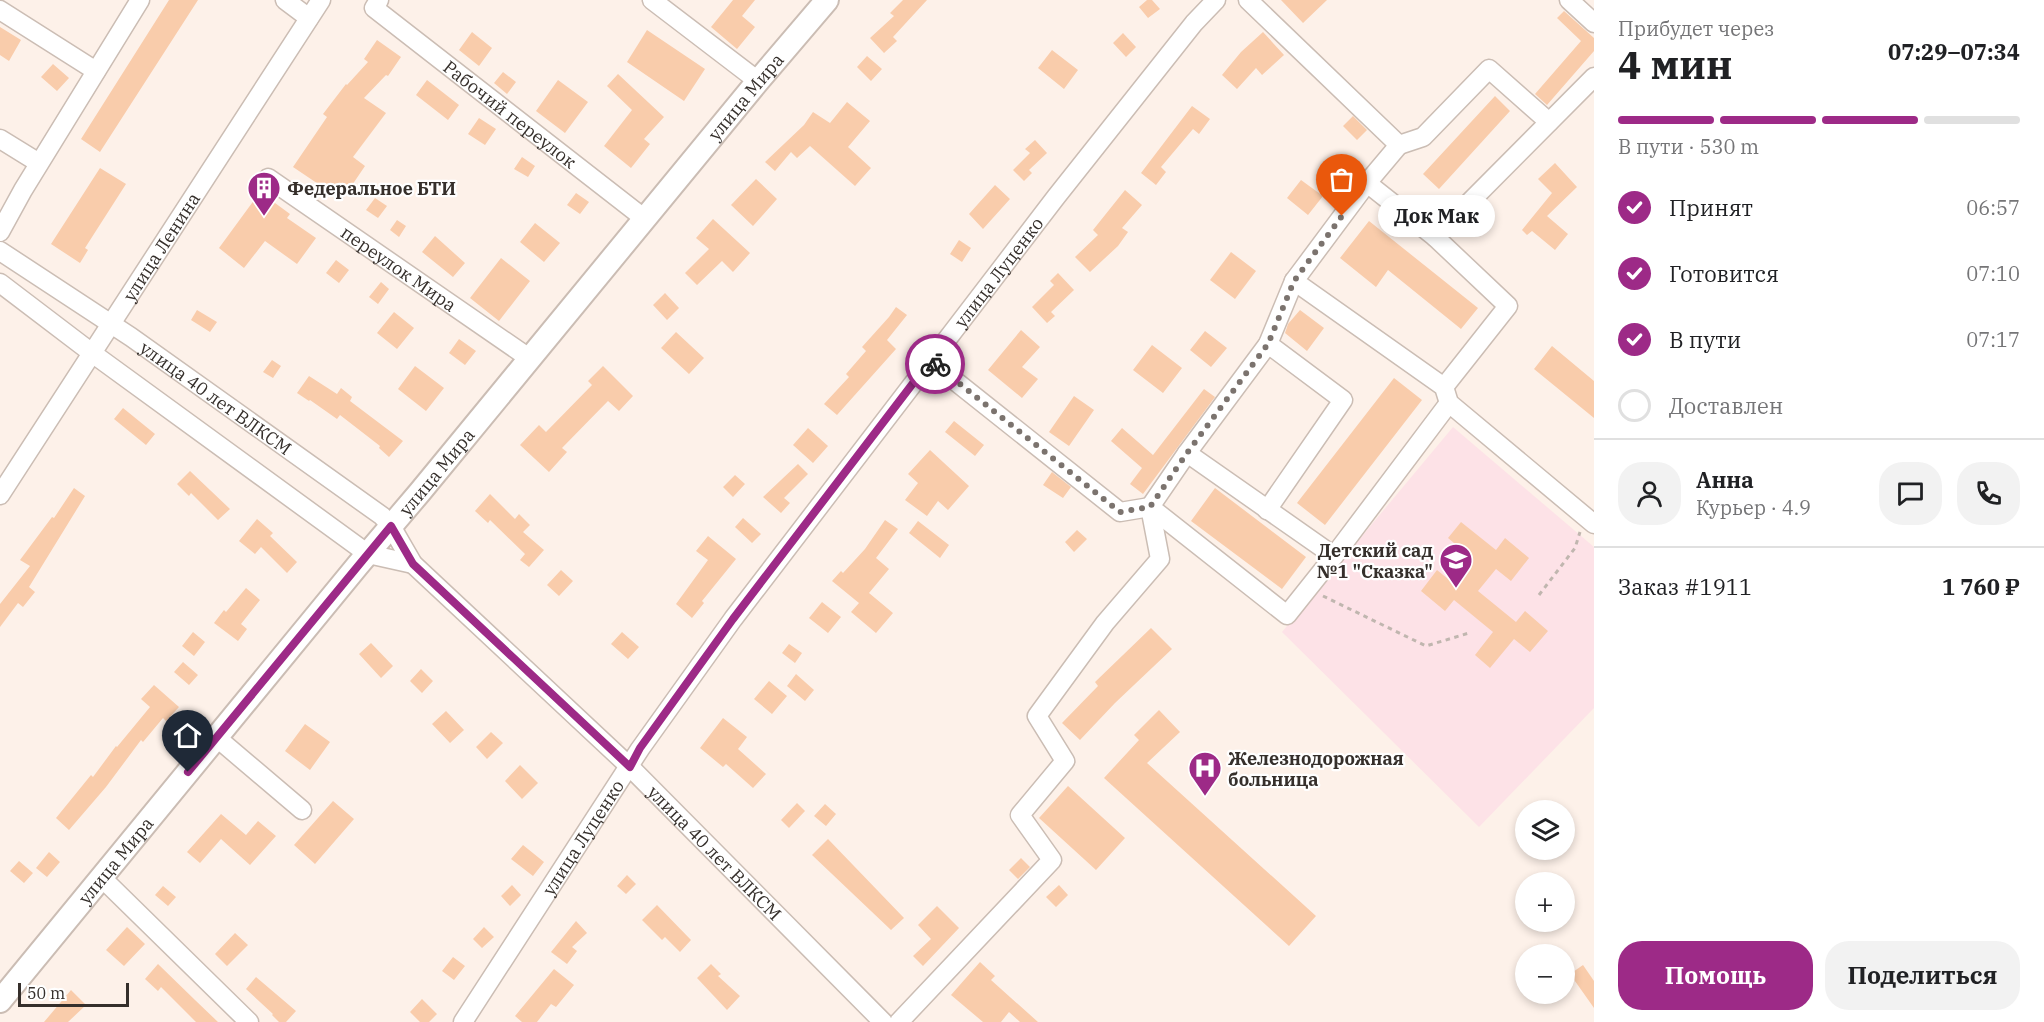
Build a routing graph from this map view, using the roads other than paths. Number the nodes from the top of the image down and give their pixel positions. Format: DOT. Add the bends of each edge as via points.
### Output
graph roads {
  1 [pos="140,0"];
  2 [pos="285,0"];
  3 [pos="321,0"];
  4 [pos="652,0"];
  5 [pos="827,0"];
  6 [pos="1216,0"];
  7 [pos="1248,0"];
  8 [pos="376,4"];
  9 [pos="0,10"];
  10 [pos="309,18"];
  11 [pos="96,71"];
  12 [pos="1594,77"];
  13 [pos="758,81"];
  14 [pos="1549,122"];
  15 [pos="0,138"];
  16 [pos="1400,145"];
  17 [pos="39,163"];
  18 [pos="268,178"];
  19 [pos="1367,183"];
  20 [pos="645,219"];
  21 [pos="0,232"];
  22 [pos="1435,237"];
  23 [pos="0,251"];
  24 [pos="1294,281"];
  25 [pos="0,283"];
  26 [pos="111,324"];
  27 [pos="1268,344"];
  28 [pos="92,353"];
  29 [pos="529,358"];
  30 [pos="930,361"];
  31 [pos="1446,395"];
  32 [pos="1187,453"];
  33 [pos="0,495"];
  34 [pos="1150,507"];
  35 [pos="1267,510"];
  36 [pos="1589,520"];
  37 [pos="391,526"];
  38 [pos="368,554"];
  39 [pos="1334,556"];
  40 [pos="413,564"];
  41 [pos="216,737"];
  42 [pos="630,767"];
  43 [pos="302,810"];
  44 [pos="101,877"];
  45 [pos="0,1001"];
  46 [pos="249,1022"];
  47 [pos="463,1022"];
  48 [pos="882,1022"];
  49 [pos="899,1022"];
  1 -- 11 [label="street"];
  2 -- 10 [label="street"];
  3 -- 10 [label="street, улица Ленина"];
  4 -- 13 [label="street"];
  5 -- 13 [label="main road, улица Мира"];
  6 -- 30 [label="street, улица Луценко" via="1136,96"];
  7 -- 16 [label="street"];
  8 -- 20 [label="street, Рабочий переулок"];
  9 -- 11 [label="street"];
  10 -- 26 [label="street, улица Ленина"];
  11 -- 17 [label="street"];
  12 -- 14 [label="street"];
  13 -- 20 [label="main road, улица Мира"];
  14 -- 16 [label="street" via="1489,69 1423,137"];
  14 -- 22 [label="street"];
  15 -- 17 [label="street"];
  16 -- 19 [label="street"];
  17 -- 21 [label="street"];
  18 -- 29 [label="street, переулок Мира"];
  19 -- 22 [label="street"];
  19 -- 24 [label="street"];
  20 -- 29 [label="main road, улица Мира"];
  22 -- 31 [label="street" via="1508,306"];
  23 -- 26 [label="street, улица 40 лет ВЛКСМ"];
  24 -- 27 [label="street"];
  24 -- 31 [label="street"];
  25 -- 28 [label="street, улица 40 лет ВЛКСМ"];
  26 -- 28 [label="street, улица Ленина"];
  26 -- 37 [label="street, улица 40 лет ВЛКСМ"];
  27 -- 32 [label="street"];
  27 -- 35 [label="street" via="1343,400"];
  28 -- 33 [label="street, улица Ленина"];
  28 -- 38 [label="street, улица 40 лет ВЛКСМ"];
  29 -- 37 [label="main road, улица Мира"];
  30 -- 34 [label="street" via="1120,512"];
  30 -- 42 [label="street, улица Луценко" via="733,619"];
  31 -- 36 [label="street"];
  31 -- 39 [label="street"];
  32 -- 34 [label="street"];
  32 -- 35 [label="street"];
  34 -- 39 [label="street" via="1287,615"];
  34 -- 49 [label="street" via="1160,559 1105,623 1037,716 1065,761 1020,814 1052,860"];
  35 -- 39 [label="street"];
  37 -- 38 [label="main road, улица Мира"];
  37 -- 40 [label="street, улица 40 лет ВЛКСМ"];
  38 -- 40 [label="street, улица 40 лет ВЛКСМ"];
  38 -- 41 [label="main road, улица Мира"];
  40 -- 42 [label="street, улица 40 лет ВЛКСМ"];
  41 -- 43 [label="street"];
  41 -- 44 [label="main road, улица Мира"];
  42 -- 47 [label="street, улица Луценко"];
  42 -- 48 [label="street, улица 40 лет ВЛКСМ"];
  44 -- 45 [label="main road, улица Мира"];
  44 -- 46 [label="street"];
}
